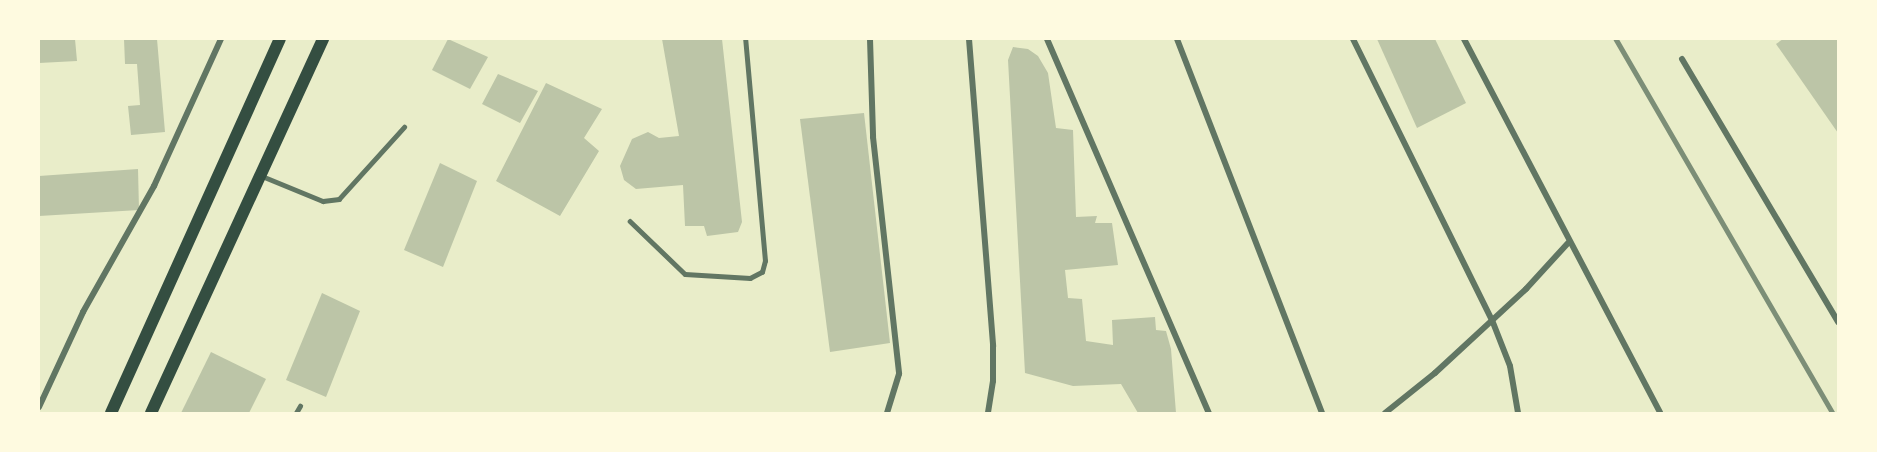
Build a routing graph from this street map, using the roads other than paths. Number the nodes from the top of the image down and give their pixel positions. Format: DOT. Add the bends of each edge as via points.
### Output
graph roads {
  1 [pos="221,39"];
  2 [pos="280,39"];
  3 [pos="323,39"];
  4 [pos="745,39"];
  5 [pos="870,39"];
  6 [pos="969,39"];
  7 [pos="1047,39"];
  8 [pos="1177,39"];
  9 [pos="1353,39"];
  10 [pos="1464,39"];
  11 [pos="1682,59"];
  12 [pos="404,127"];
  13 [pos="262,176"];
  14 [pos="630,221"];
  15 [pos="1568,243"];
  16 [pos="1492,320"];
  17 [pos="1838,322"];
  18 [pos="39,406"];
  19 [pos="300,406"];
  20 [pos="111,413"];
  21 [pos="151,413"];
  22 [pos="296,413"];
  23 [pos="887,413"];
  24 [pos="987,413"];
  25 [pos="1209,413"];
  26 [pos="1322,413"];
  27 [pos="1384,413"];
  28 [pos="1518,413"];
  29 [pos="1660,413"];
  1 -- 18 [label="street" via="154,186 83,312"];
  2 -- 20 [label="main road"];
  3 -- 13 [label="main road"];
  4 -- 14 [label="lane" via="765,261 762,272 750,278 685,274"];
  5 -- 23 [label="street" via="874,148 899,374"];
  6 -- 24 [label="street" via="993,345 993,381"];
  7 -- 25 [label="street"];
  8 -- 26 [label="street"];
  9 -- 16 [label="street"];
  10 -- 15 [label="street"];
  11 -- 17 [label="street"];
  12 -- 13 [label="lane" via="339,199 323,201"];
  13 -- 21 [label="main road"];
  15 -- 16 [label="street"];
  15 -- 29 [label="street"];
  16 -- 27 [label="street" via="1435,374"];
  16 -- 28 [label="street" via="1509,366"];
  19 -- 22 [label="lane"];
}
